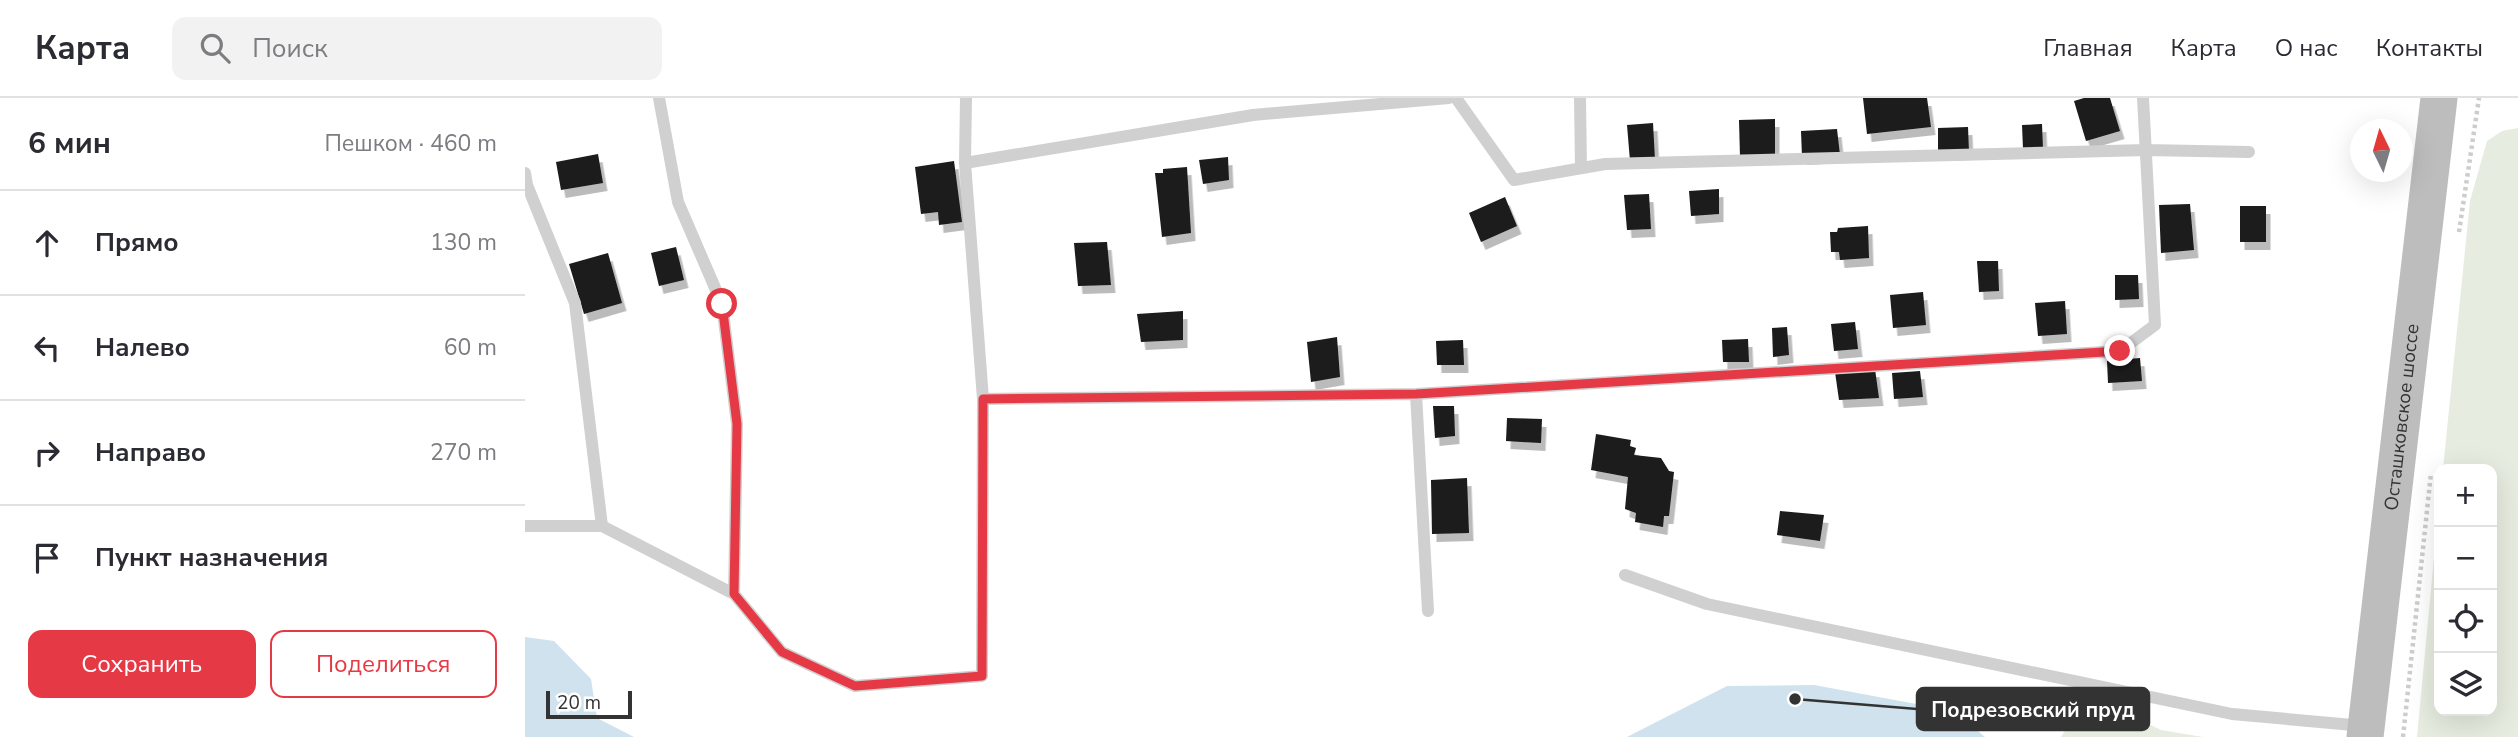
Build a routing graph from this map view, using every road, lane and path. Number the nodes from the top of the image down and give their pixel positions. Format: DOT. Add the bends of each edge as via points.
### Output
graph roads {
  1 [pos="659,98"];
  2 [pos="966,98"];
  3 [pos="1450,98"];
  4 [pos="1456,98"];
  5 [pos="1580,98"];
  6 [pos="2143,98"];
  7 [pos="2439,98"];
  8 [pos="2479,98"];
  9 [pos="2146,150"];
  10 [pos="2249,152"];
  11 [pos="965,163"];
  12 [pos="1581,168"];
  13 [pos="525,173"];
  14 [pos="2459,235"];
  15 [pos="1416,394"];
  16 [pos="983,399"];
  17 [pos="2432,463"];
  18 [pos="525,526"];
  19 [pos="602,526"];
  20 [pos="1625,575"];
  21 [pos="734,594"];
  22 [pos="1428,611"];
  23 [pos="2365,732"];
  24 [pos="2403,737"];
  1 -- 21 [label="lane" via="678,202 722,304 737,424"];
  2 -- 11 [label="lane"];
  3 -- 11 [label="lane" via="1253,115"];
  4 -- 12 [label="lane" via="1514,180"];
  5 -- 12 [label="lane"];
  6 -- 9 [label="lane"];
  7 -- 23 [label="main road, Осташковское шоссе"];
  8 -- 14 [label="path"];
  9 -- 10 [label="lane"];
  9 -- 12 [label="lane"];
  9 -- 15 [label="lane" via="2155,325 2120,351"];
  11 -- 16 [label="lane"];
  13 -- 19 [label="lane" via="575,303"];
  15 -- 16 [label="lane"];
  15 -- 22 [label="lane"];
  16 -- 21 [label="lane" via="982,676 855,686 782,652"];
  17 -- 24 [label="path"];
  18 -- 19 [label="lane"];
  19 -- 21 [label="lane"];
  20 -- 23 [label="lane" via="1707,604 2232,714"];
}
